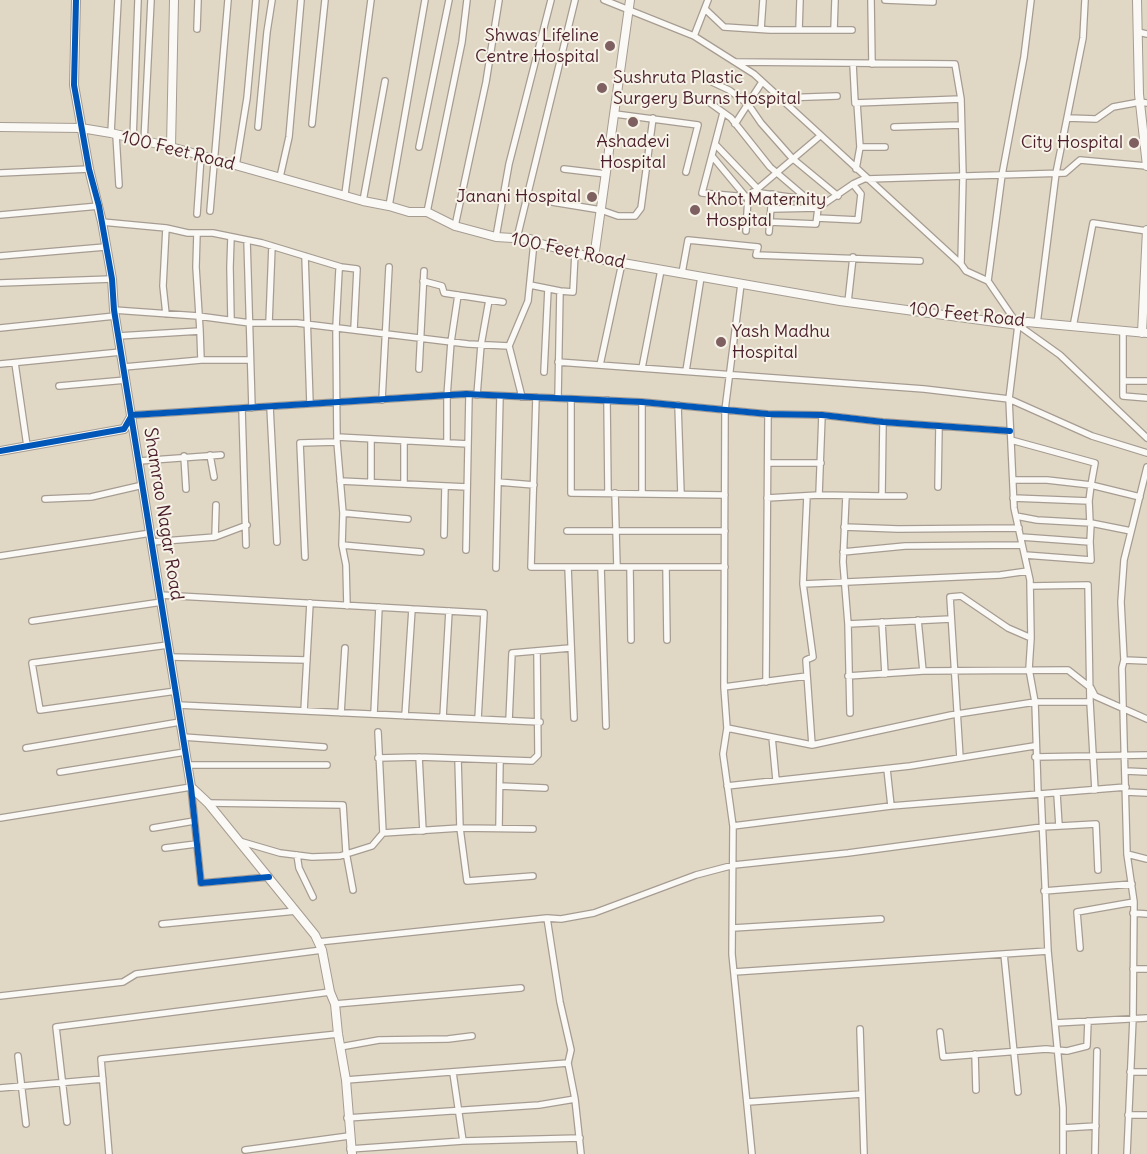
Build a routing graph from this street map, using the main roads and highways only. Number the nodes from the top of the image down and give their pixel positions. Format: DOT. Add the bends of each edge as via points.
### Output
graph roads {
  1 [pos="76,0"];
  2 [pos="174,0"];
  3 [pos="630,0"];
  4 [pos="1137,0"];
  5 [pos="1143,103"];
  6 [pos="0,127"];
  7 [pos="81,128"];
  8 [pos="171,147"];
  9 [pos="1146,166"];
  10 [pos="1147,230"];
  11 [pos="594,258"];
  12 [pos="1145,333"];
  13 [pos="132,415"];
  14 [pos="0,451"];
  15 [pos="351,1152"];
  1 -- 7 [label="main road, Shamrao Nagar Road" via="74,85"];
  2 -- 8 [label="main road"];
  3 -- 11 [label="main road"];
  4 -- 5 [label="main road"];
  5 -- 9 [label="main road"];
  6 -- 7 [label="main road, 100 Feet Road"];
  7 -- 8 [label="main road, 100 Feet Road"];
  7 -- 13 [label="main road, Shamrao Nagar Road" via="102,222"];
  8 -- 11 [label="main road, 100 Feet Road" via="363,201 409,212 427,212 455,226 496,237 530,239"];
  10 -- 12 [label="main road"];
  11 -- 12 [label="main road, 100 Feet Road" via="848,302 1018,325 1027,322"];
  13 -- 14 [label="main road" via="124,429"];
  13 -- 15 [label="main road, Shamrao Nagar Road" via="191,787 208,802 312,929 322,950 335,1004 346,1080"];
}
